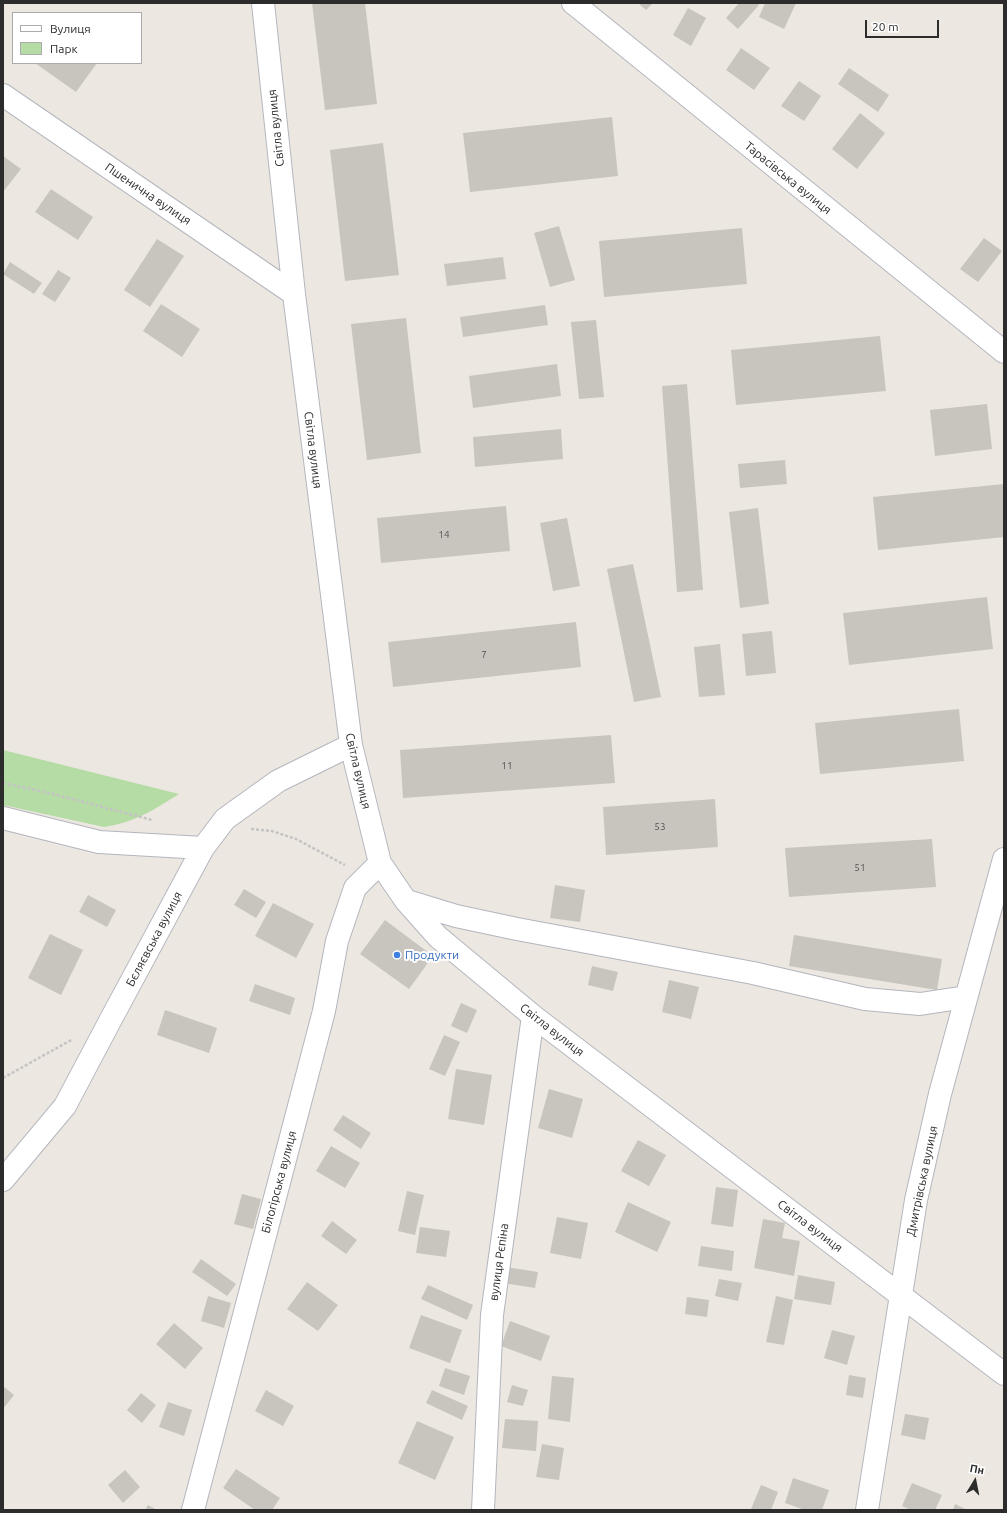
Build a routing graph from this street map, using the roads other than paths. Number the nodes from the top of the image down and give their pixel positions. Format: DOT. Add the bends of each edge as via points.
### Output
graph roads {
  1 [pos="263,3"];
  2 [pos="573,3"];
  3 [pos="3,95"];
  4 [pos="294,294"];
  5 [pos="1004,352"];
  6 [pos="350,745"];
  7 [pos="3,818"];
  8 [pos="203,848"];
  9 [pos="1004,859"];
  10 [pos="372,870"];
  11 [pos="406,900"];
  12 [pos="966,997"];
  13 [pos="533,1016"];
  14 [pos="3,1180"];
  15 [pos="901,1295"];
  16 [pos="1004,1374"];
  17 [pos="193,1510"];
  18 [pos="483,1510"];
  19 [pos="867,1510"];
  1 -- 4 [label="street, Світла вулиця"];
  2 -- 5 [label="street, Тарасівська вулиця"];
  3 -- 4 [label="street, Пшенична вулиця"];
  4 -- 6 [label="street, Світла вулиця"];
  6 -- 8 [label="street, Бєляєвська вулиця" via="278,781 225,819"];
  6 -- 10 [label="street, Світла вулиця"];
  7 -- 8 [label="street" via="99,842"];
  8 -- 14 [label="street, Бєляєвська вулиця" via="65,1106"];
  9 -- 12 [label="street, Дмитрівська вулиця"];
  10 -- 11 [label="street, Світла вулиця"];
  10 -- 17 [label="street, Білогірська вулиця" via="355,888 337,941 324,1011"];
  11 -- 12 [label="street" via="471,920 753,973 865,999 920,1004"];
  11 -- 13 [label="street, Світла вулиця" via="438,937"];
  12 -- 15 [label="street, Дмитрівська вулиця" via="940,1094 916,1200"];
  13 -- 15 [label="street, Світла вулиця"];
  13 -- 18 [label="street, вулиця Рєпіна" via="492,1314"];
  15 -- 16 [label="street, Світла вулиця"];
  15 -- 19 [label="street, Дмитрівська вулиця"];
}
